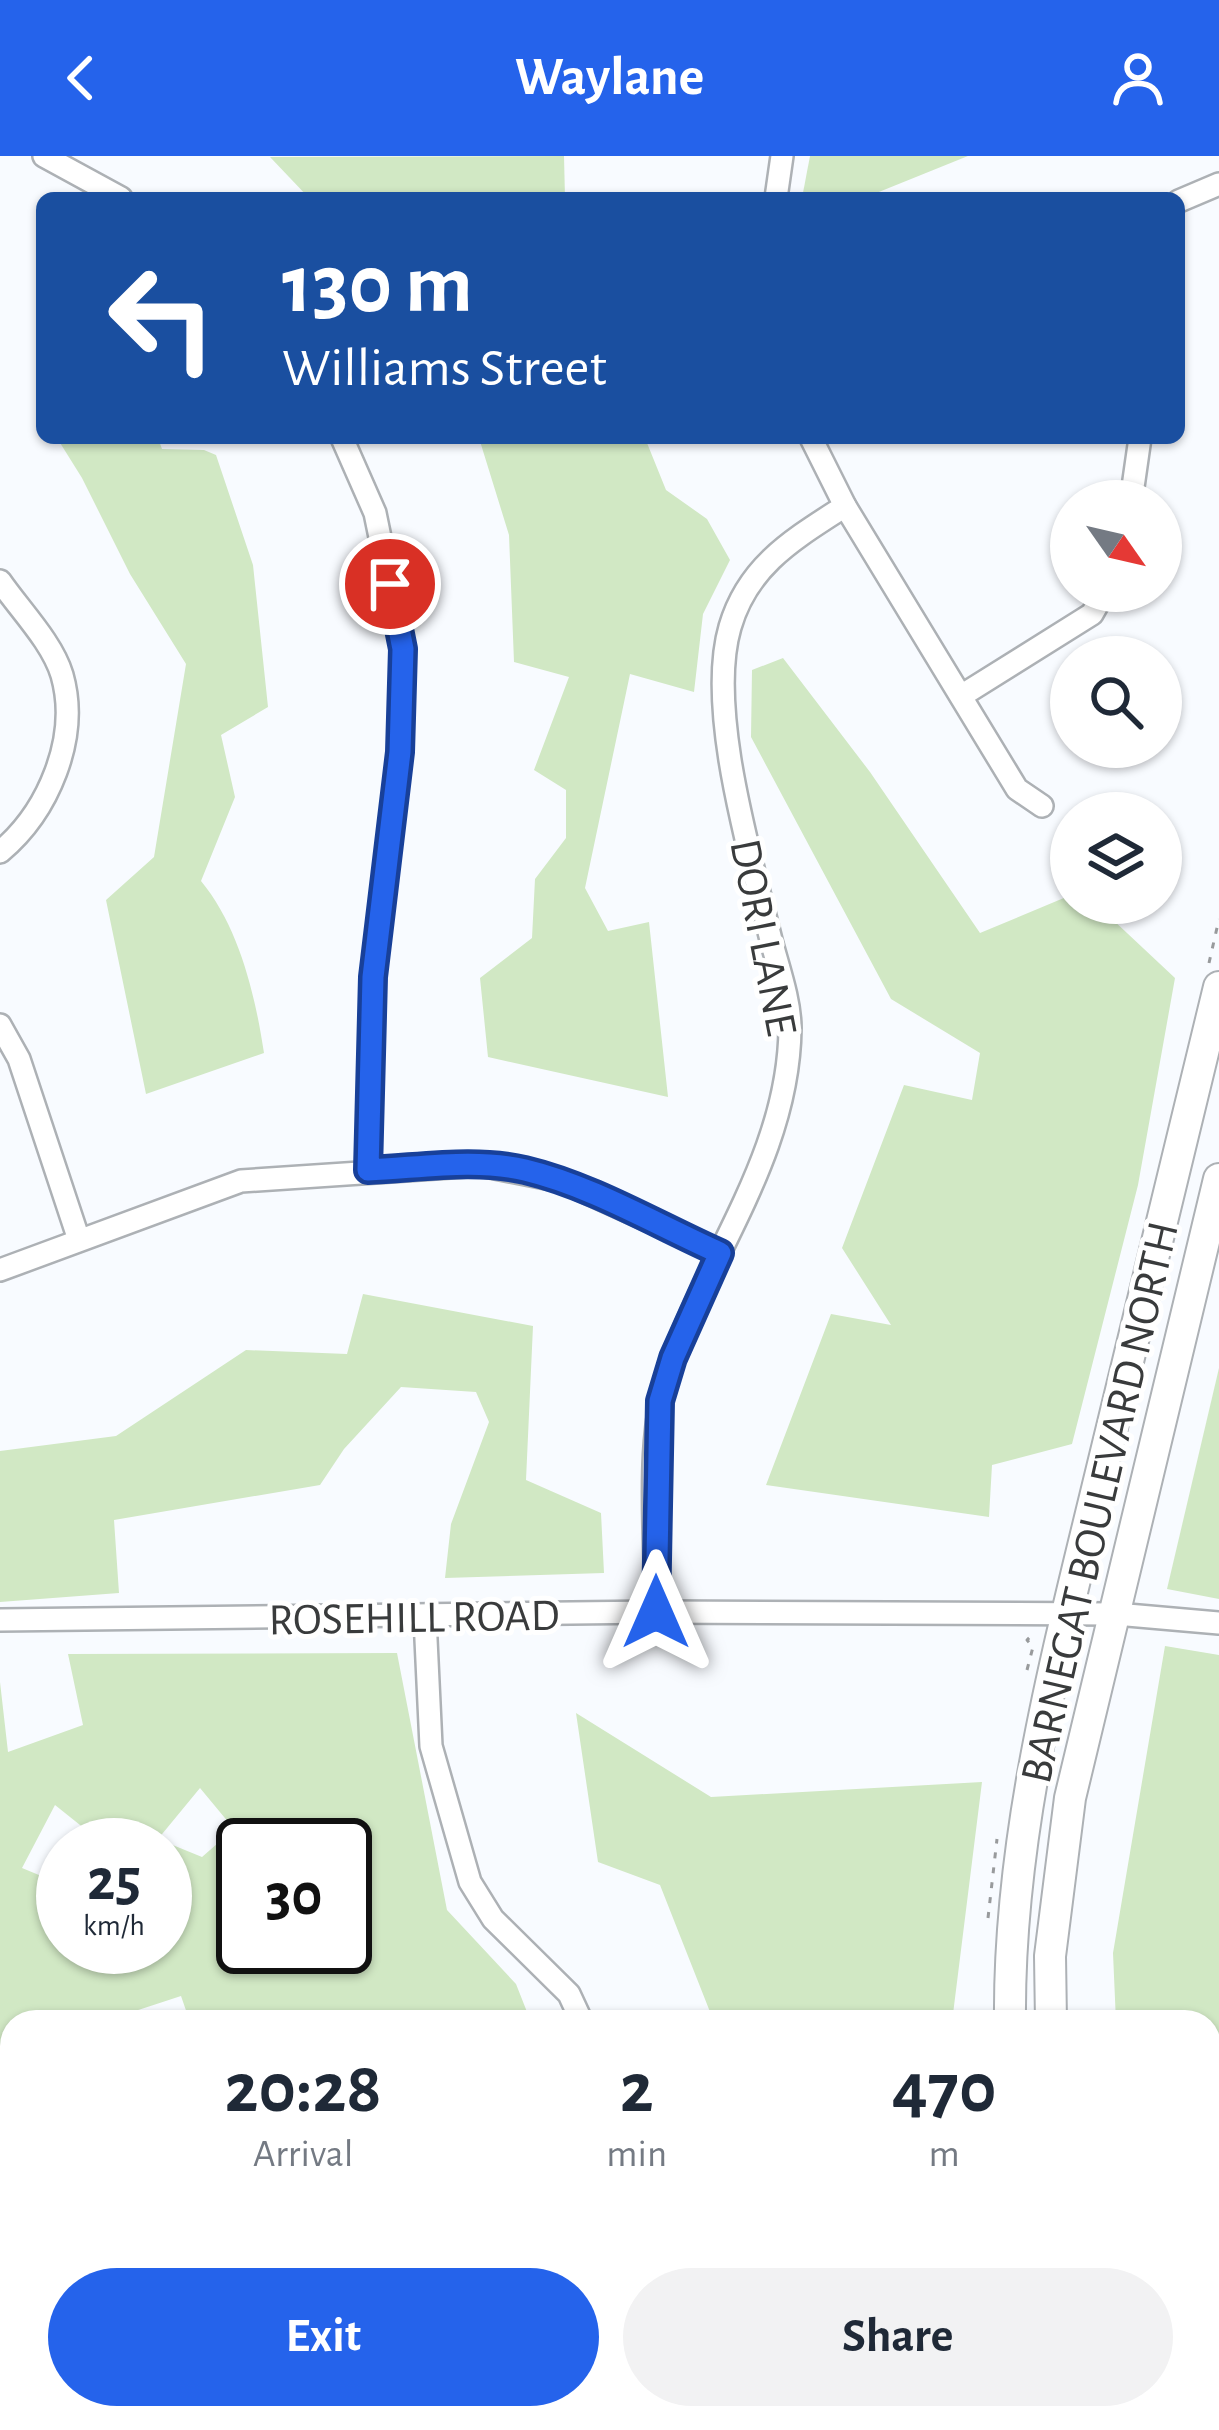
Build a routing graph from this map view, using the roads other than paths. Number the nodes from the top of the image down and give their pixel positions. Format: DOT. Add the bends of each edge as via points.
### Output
graph roads {
  1 [pos="44,156"];
  2 [pos="782,156"];
  3 [pos="1219,184"];
  4 [pos="111,192"];
  5 [pos="777,192"];
  6 [pos="1185,198"];
  7 [pos="345,444"];
  8 [pos="814,444"];
  9 [pos="1139,444"];
  10 [pos="1134,480"];
  11 [pos="845,506"];
  12 [pos="0,581"];
  13 [pos="1094,612"];
  14 [pos="961,696"];
  15 [pos="1042,806"];
  16 [pos="0,852"];
  17 [pos="1219,987"];
  18 [pos="0,1025"];
  19 [pos="368,1170"];
  20 [pos="1219,1179"];
  21 [pos="79,1240"];
  22 [pos="720,1253"];
  23 [pos="0,1270"];
  24 [pos="656,1612"];
  25 [pos="1116,1614"];
  26 [pos="1066,1616"];
  27 [pos="424,1618"];
  28 [pos="0,1620"];
  29 [pos="1219,1624"];
  30 [pos="577,2010"];
  31 [pos="1010,2010"];
  32 [pos="1051,2010"];
  1 -- 4 [label="street"];
  2 -- 5 [label="street"];
  3 -- 6 [label="street"];
  7 -- 19 [label="street" via="374,513 403,649 400,752 373,977"];
  8 -- 11 [label="street"];
  9 -- 10 [label="street"];
  11 -- 14 [label="street"];
  11 -- 22 [label="street, DORI LANE" via="783,545 750,578 730,628 726,711 738,796 790,1024 771,1145"];
  12 -- 16 [label="street" via="51,653 64,701 51,788"];
  13 -- 14 [label="street"];
  14 -- 15 [label="street" via="1017,789"];
  17 -- 26 [label="street, BARNEGAT BOULEVARD NORTH"];
  18 -- 21 [label="street" via="19,1059"];
  19 -- 21 [label="street" via="241,1181"];
  19 -- 22 [label="street" via="521,1169"];
  20 -- 25 [label="street, BARNEGAT BOULEVARD NORTH"];
  21 -- 23 [label="street"];
  22 -- 24 [label="street, DORI LANE" via="660,1401"];
  24 -- 26 [label="street, ROSEHILL ROAD"];
  24 -- 27 [label="street, ROSEHILL ROAD"];
  25 -- 26 [label="street, ROSEHILL ROAD"];
  25 -- 29 [label="street, ROSEHILL ROAD"];
  25 -- 32 [label="street, BARNEGAT BOULEVARD NORTH" via="1070,1798"];
  26 -- 31 [label="street, BARNEGAT BOULEVARD NORTH" via="1021,1842"];
  27 -- 28 [label="street, ROSEHILL ROAD"];
  27 -- 30 [label="street" via="431,1747 470,1882 493,1919"];
}
